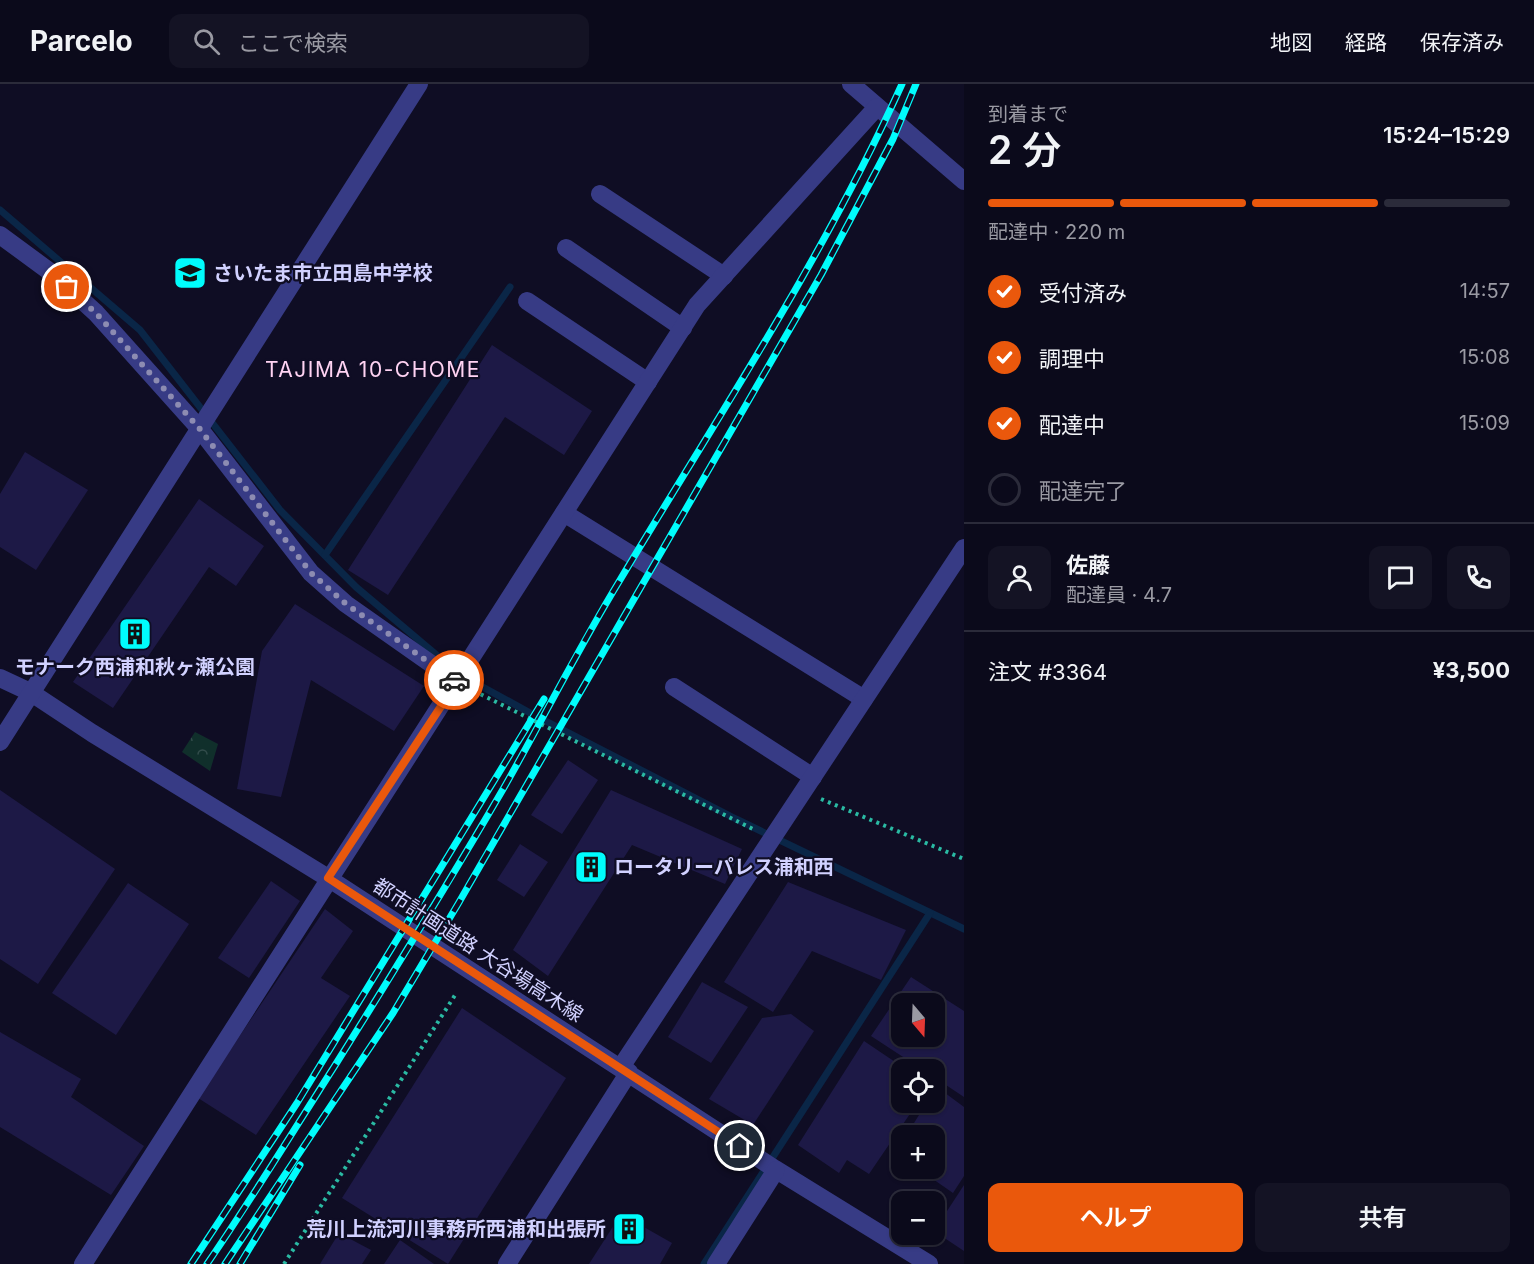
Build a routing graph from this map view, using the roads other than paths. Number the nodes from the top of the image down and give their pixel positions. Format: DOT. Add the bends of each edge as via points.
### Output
graph roads {
  1 [pos="419,84"];
  2 [pos="851,84"];
  3 [pos="877,107"];
  4 [pos="964,181"];
  5 [pos="600,194"];
  6 [pos="0,235"];
  7 [pos="566,248"];
  8 [pos="724,276"];
  9 [pos="526,301"];
  10 [pos="683,328"];
  11 [pos="648,382"];
  12 [pos="199,428"];
  13 [pos="564,513"];
  14 [pos="964,548"];
  15 [pos="1,678"];
  16 [pos="457,682"];
  17 [pos="674,687"];
  18 [pos="30,692"];
  19 [pos="864,699"];
  20 [pos="0,742"];
  21 [pos="808,784"];
  22 [pos="328,878"];
  23 [pos="625,1070"];
  24 [pos="775,1169"];
  25 [pos="83,1264"];
  26 [pos="507,1264"];
  27 [pos="716,1264"];
  28 [pos="929,1264"];
  1 -- 12 [label="street"];
  2 -- 3 [label="street"];
  3 -- 4 [label="street"];
  3 -- 8 [label="street"];
  5 -- 8 [label="street"];
  6 -- 12 [label="street" via="53,274 96,313"];
  7 -- 10 [label="street"];
  8 -- 10 [label="street" via="697,305"];
  9 -- 11 [label="street"];
  10 -- 11 [label="street"];
  11 -- 13 [label="street"];
  12 -- 16 [label="street" via="311,573 346,604"];
  12 -- 18 [label="street"];
  13 -- 16 [label="street"];
  13 -- 19 [label="street"];
  14 -- 19 [label="street"];
  15 -- 18 [label="street, 都市計画道路 大谷場高木線"];
  16 -- 22 [label="street"];
  17 -- 21 [label="street"];
  18 -- 20 [label="street"];
  18 -- 22 [label="street, 都市計画道路 大谷場高木線"];
  19 -- 21 [label="street"];
  21 -- 23 [label="street"];
  22 -- 23 [label="street, 都市計画道路 大谷場高木線"];
  22 -- 25 [label="street"];
  23 -- 24 [label="street, 都市計画道路 大谷場高木線"];
  23 -- 26 [label="street"];
  24 -- 27 [label="street"];
  24 -- 28 [label="street, 都市計画道路 大谷場高木線"];
}
